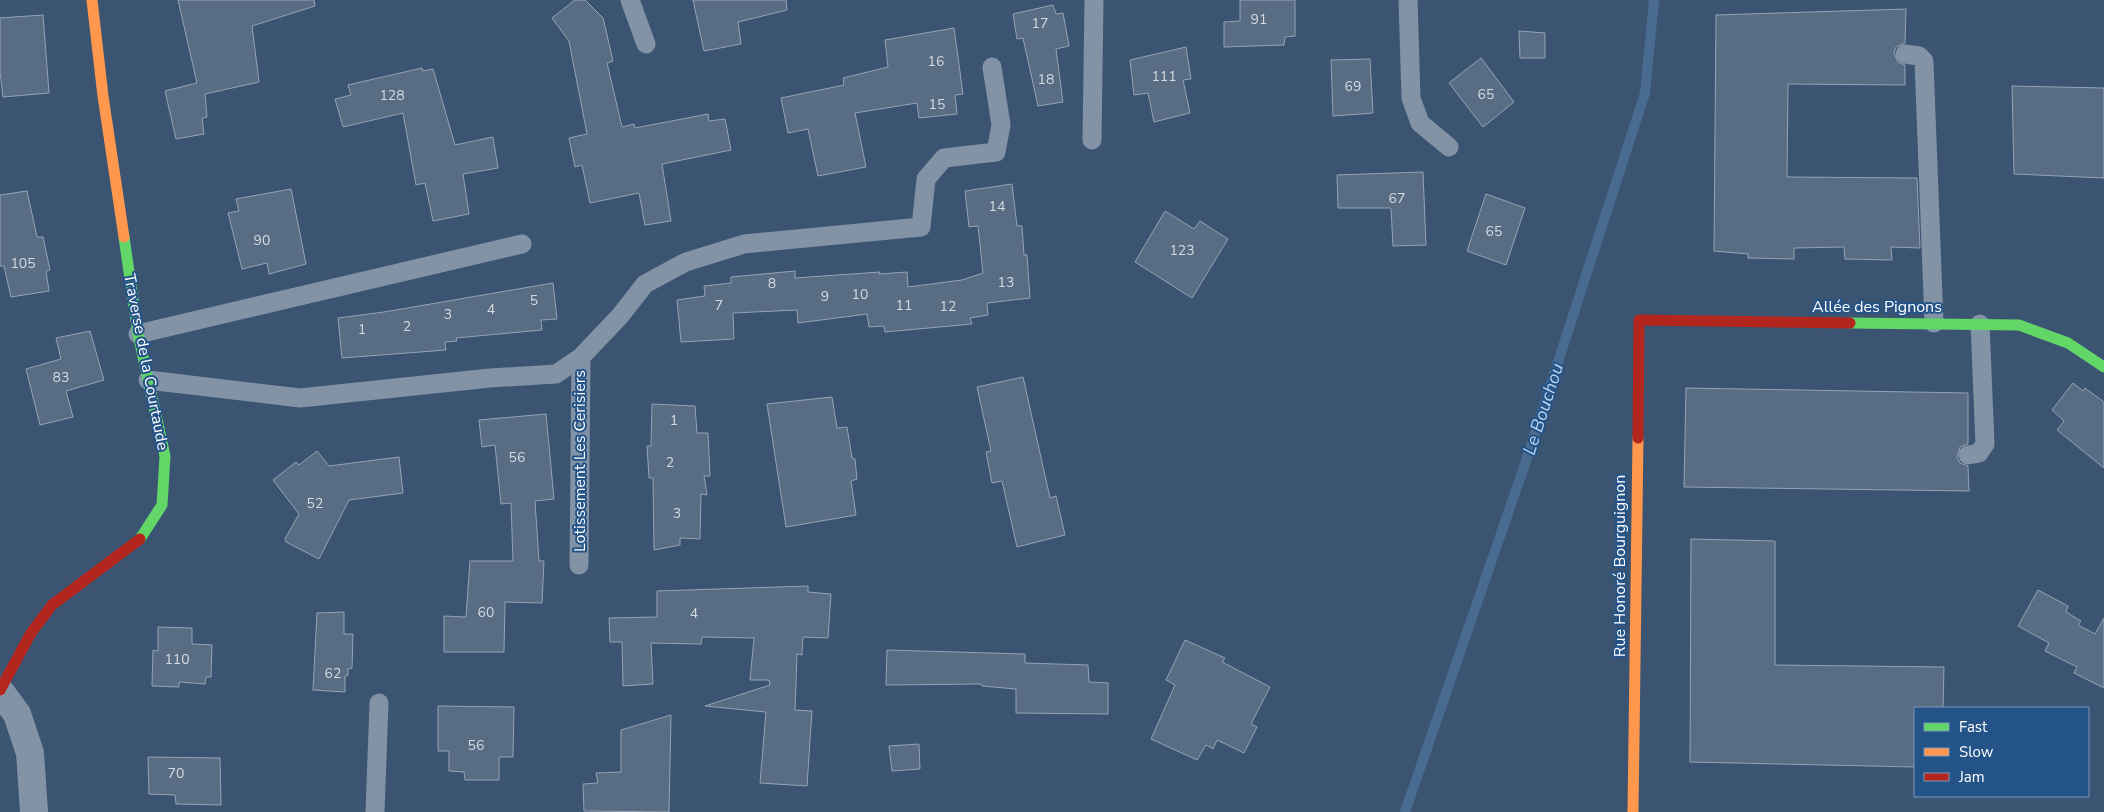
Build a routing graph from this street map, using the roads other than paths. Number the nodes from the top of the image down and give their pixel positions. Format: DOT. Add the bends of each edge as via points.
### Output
graph roads {
  1 [pos="92,0"];
  2 [pos="630,0"];
  3 [pos="1094,0"];
  4 [pos="1408,0"];
  5 [pos="646,44"];
  6 [pos="1905,54"];
  7 [pos="992,67"];
  8 [pos="1092,140"];
  9 [pos="1449,147"];
  10 [pos="522,244"];
  11 [pos="1639,320"];
  12 [pos="1934,323"];
  13 [pos="1980,324"];
  14 [pos="138,334"];
  15 [pos="581,357"];
  16 [pos="2104,367"];
  17 [pos="148,380"];
  18 [pos="1968,456"];
  19 [pos="579,565"];
  20 [pos="0,691"];
  21 [pos="379,704"];
  22 [pos="34,812"];
  23 [pos="375,812"];
  24 [pos="1633,812"];
  1 -- 14 [label="street, Traverse de la Courtaude"];
  2 -- 5 [label="lane"];
  3 -- 8 [label="lane"];
  4 -- 9 [label="lane" via="1411,98 1420,123"];
  6 -- 12 [label="lane" via="1919,56 1924,61"];
  7 -- 15 [label="lane" via="1000,125 996,152 944,158 926,179 921,227 744,244 686,262 645,284"];
  10 -- 14 [label="lane"];
  11 -- 12 [label="street, Allée des Pignons"];
  11 -- 24 [label="street, Rue Honoré Bourguignon"];
  12 -- 13 [label="street, Allée des Pignons"];
  13 -- 16 [label="street, Allée des Pignons" via="2019,325 2068,342"];
  13 -- 18 [label="lane" via="1986,444 1979,453"];
  14 -- 17 [label="street, Traverse de la Courtaude"];
  15 -- 17 [label="lane" via="556,374 300,398"];
  15 -- 19 [label="lane, Lotissement Les Cerisiers"];
  17 -- 20 [label="street, Traverse de la Courtaude" via="164,456 162,506 140,539 52,605 31,633"];
  20 -- 22 [label="street" via="17,714 30,753"];
  21 -- 23 [label="lane"];
}
